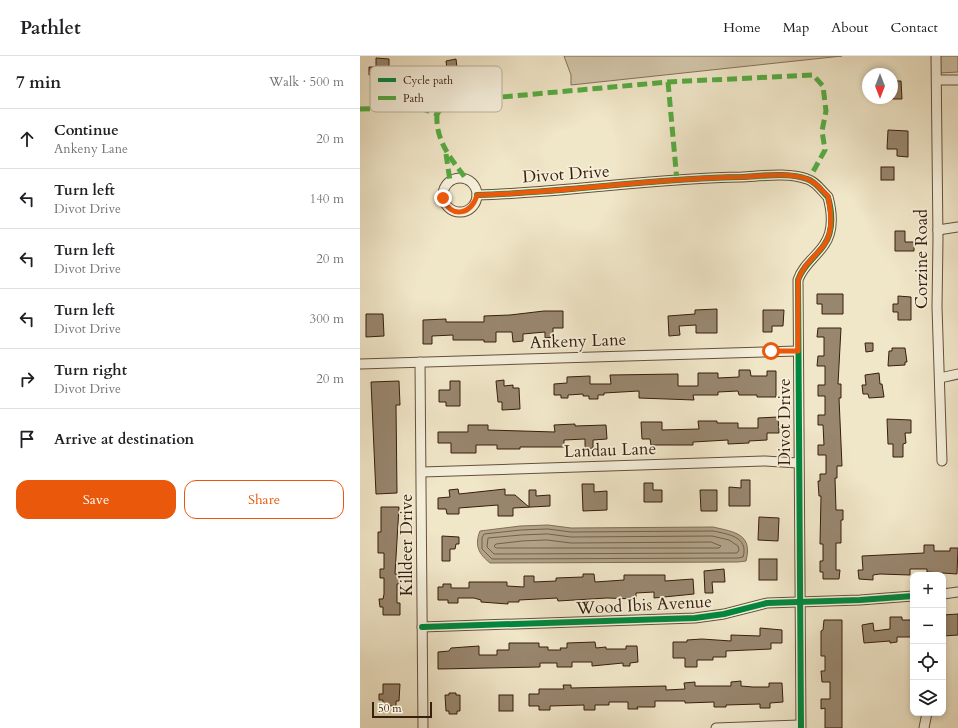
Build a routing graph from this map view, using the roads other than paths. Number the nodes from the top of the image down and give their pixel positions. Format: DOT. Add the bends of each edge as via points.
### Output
graph roads {
  1 [pos="936,56"];
  2 [pos="937,80"];
  3 [pos="958,80"];
  4 [pos="477,195"];
  5 [pos="958,228"];
  6 [pos="938,230"];
  7 [pos="798,351"];
  8 [pos="420,362"];
  9 [pos="360,364"];
  10 [pos="958,374"];
  11 [pos="940,378"];
  12 [pos="942,461"];
  13 [pos="798,463"];
  14 [pos="422,472"];
  15 [pos="958,592"];
  16 [pos="946,594"];
  17 [pos="910,596"];
  18 [pos="800,602"];
  19 [pos="422,627"];
  20 [pos="927,716"];
  21 [pos="800,726"];
  22 [pos="423,728"];
  23 [pos="716,728"];
  24 [pos="924,728"];
  1 -- 2 [label="street, Corzine Road"];
  2 -- 3 [label="street"];
  2 -- 6 [label="street, Corzine Road"];
  4 -- 7 [label="street, Divot Drive" via="522,194 717,177 776,176 809,179 828,196 831,224 824,245 801,272 798,280"];
  5 -- 6 [label="street"];
  6 -- 11 [label="street, Corzine Road" via="937,308"];
  7 -- 8 [label="street, Ankeny Lane"];
  7 -- 13 [label="street, Divot Drive"];
  8 -- 9 [label="street, Ankeny Lane"];
  8 -- 14 [label="street, Killdeer Drive"];
  10 -- 11 [label="street"];
  11 -- 12 [label="street, Corzine Road"];
  13 -- 14 [label="street, Landau Lane" via="766,461"];
  13 -- 18 [label="street, Divot Drive"];
  14 -- 19 [label="street, Killdeer Drive"];
  15 -- 16 [label="street"];
  17 -- 18 [label="street, Wood Ibis Avenue"];
  18 -- 19 [label="street, Wood Ibis Avenue" via="756,604 724,614 695,618"];
  18 -- 21 [label="street, Divot Drive"];
  19 -- 22 [label="street, Killdeer Drive"];
  20 -- 24 [label="street"];
  21 -- 23 [label="street"];
}
